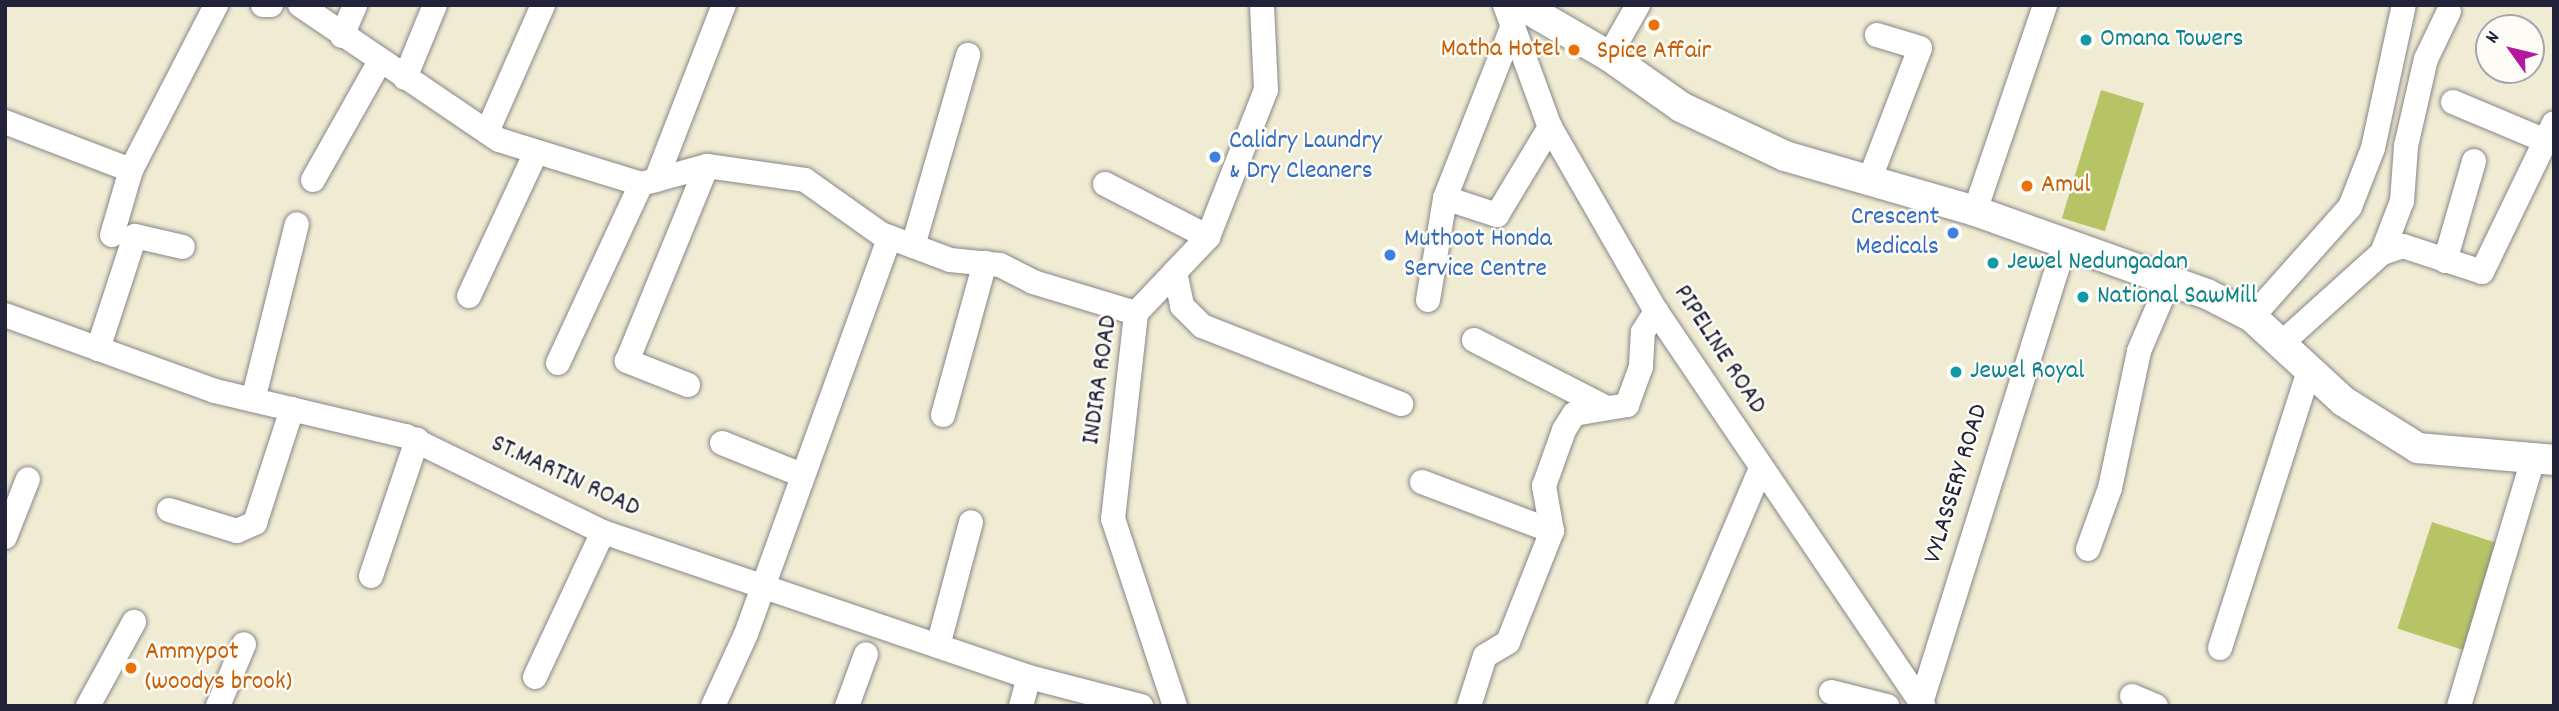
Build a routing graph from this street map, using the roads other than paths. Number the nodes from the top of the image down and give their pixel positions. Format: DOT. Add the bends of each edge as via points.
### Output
graph roads {
  1 [pos="216,5"];
  2 [pos="263,5"];
  3 [pos="271,5"];
  4 [pos="300,5"];
  5 [pos="355,5"];
  6 [pos="435,5"];
  7 [pos="543,5"];
  8 [pos="724,5"];
  9 [pos="1262,5"];
  10 [pos="1638,5"];
  11 [pos="2045,5"];
  12 [pos="2404,5"];
  13 [pos="2449,11"];
  14 [pos="1513,13"];
  15 [pos="1877,35"];
  16 [pos="342,36"];
  17 [pos="968,55"];
  18 [pos="1609,55"];
  19 [pos="380,61"];
  20 [pos="405,78"];
  21 [pos="2453,102"];
  22 [pos="5,122"];
  23 [pos="1550,127"];
  24 [pos="487,132"];
  25 [pos="2550,132"];
  26 [pos="536,152"];
  27 [pos="2474,161"];
  28 [pos="707,166"];
  29 [pos="131,170"];
  30 [pos="313,180"];
  31 [pos="1870,181"];
  32 [pos="648,182"];
  33 [pos="1105,184"];
  34 [pos="1445,198"];
  35 [pos="1975,211"];
  36 [pos="297,224"];
  37 [pos="112,235"];
  38 [pos="890,237"];
  39 [pos="1209,237"];
  40 [pos="2065,244"];
  41 [pos="913,246"];
  42 [pos="183,247"];
  43 [pos="2382,253"];
  44 [pos="2445,261"];
  45 [pos="985,263"];
  46 [pos="1175,272"];
  47 [pos="2169,281"];
  48 [pos="469,296"];
  49 [pos="1428,300"];
  50 [pos="1656,311"];
  51 [pos="1136,313"];
  52 [pos="5,315"];
  53 [pos="2252,317"];
  54 [pos="1474,340"];
  55 [pos="2283,342"];
  56 [pos="98,349"];
  57 [pos="558,363"];
  58 [pos="2309,371"];
  59 [pos="688,385"];
  60 [pos="253,400"];
  61 [pos="1401,404"];
  62 [pos="1607,408"];
  63 [pos="292,409"];
  64 [pos="943,415"];
  65 [pos="417,440"];
  66 [pos="722,443"];
  67 [pos="2544,460"];
  68 [pos="1761,468"];
  69 [pos="799,474"];
  70 [pos="28,479"];
  71 [pos="1422,482"];
  72 [pos="169,509"];
  73 [pos="971,522"];
  74 [pos="1552,531"];
  75 [pos="603,532"];
  76 [pos="5,537"];
  77 [pos="2088,549"];
  78 [pos="372,576"];
  79 [pos="759,583"];
  80 [pos="134,622"];
  81 [pos="244,644"];
  82 [pos="938,646"];
  83 [pos="2220,648"];
  84 [pos="866,654"];
  85 [pos="535,677"];
  86 [pos="1029,677"];
  87 [pos="1831,692"];
  88 [pos="2132,696"];
  89 [pos="1922,704"];
  90 [pos="88,706"];
  91 [pos="218,706"];
  92 [pos="713,706"];
  93 [pos="847,706"];
  94 [pos="1021,706"];
  95 [pos="1141,706"];
  96 [pos="1175,706"];
  97 [pos="1469,706"];
  98 [pos="1660,706"];
  99 [pos="1888,706"];
  100 [pos="2157,706"];
  101 [pos="2459,706"];
  1 -- 29 [label="street"];
  2 -- 3 [label="street"];
  4 -- 16 [label="street"];
  5 -- 16 [label="street"];
  6 -- 20 [label="street"];
  7 -- 24 [label="street"];
  8 -- 32 [label="street"];
  9 -- 39 [label="street, INDIRA ROAD" via="1266,90"];
  10 -- 18 [label="street"];
  11 -- 35 [label="street"];
  12 -- 53 [label="street" via="2373,148 2350,207"];
  13 -- 43 [label="street" via="2426,59 2406,146 2402,201"];
  14 -- 18 [label="main road"];
  14 -- 23 [label="street, PIPELINE ROAD"];
  14 -- 34 [label="street"];
  15 -- 31 [label="street" via="1920,48"];
  16 -- 19 [label="street"];
  17 -- 41 [label="street"];
  18 -- 31 [label="main road" via="1711,123 1784,156"];
  19 -- 20 [label="street"];
  19 -- 30 [label="street"];
  20 -- 24 [label="street"];
  21 -- 25 [label="street"];
  22 -- 29 [label="street"];
  23 -- 34 [label="street" via="1497,215"];
  23 -- 50 [label="street, PIPELINE ROAD"];
  24 -- 26 [label="street"];
  25 -- 44 [label="street" via="2491,264 2482,272"];
  26 -- 32 [label="street"];
  26 -- 48 [label="street"];
  27 -- 44 [label="street"];
  28 -- 32 [label="street"];
  28 -- 38 [label="street" via="805,180"];
  28 -- 59 [label="street" via="627,360"];
  29 -- 37 [label="street"];
  31 -- 35 [label="main road"];
  32 -- 57 [label="street"];
  33 -- 39 [label="street"];
  34 -- 49 [label="street"];
  35 -- 40 [label="main road"];
  36 -- 60 [label="street"];
  38 -- 41 [label="street"];
  38 -- 69 [label="street"];
  39 -- 46 [label="street, INDIRA ROAD"];
  40 -- 47 [label="main road"];
  40 -- 89 [label="street, VYLASSERY ROAD"];
  41 -- 45 [label="street" via="950,260"];
  42 -- 56 [label="street" via="135,236"];
  43 -- 44 [label="street" via="2403,246"];
  43 -- 55 [label="street"];
  45 -- 51 [label="street"];
  45 -- 64 [label="street"];
  46 -- 51 [label="street, INDIRA ROAD"];
  46 -- 61 [label="street" via="1182,306 1202,326"];
  47 -- 53 [label="main road"];
  47 -- 77 [label="street" via="2139,351 2110,488"];
  50 -- 62 [label="street" via="1643,332 1641,367 1627,405"];
  50 -- 68 [label="street, PIPELINE ROAD"];
  51 -- 96 [label="street, INDIRA ROAD" via="1113,519"];
  52 -- 56 [label="street, ST.MARTIN ROAD"];
  53 -- 55 [label="main road"];
  54 -- 62 [label="street"];
  55 -- 58 [label="main road"];
  56 -- 60 [label="street, ST.MARTIN ROAD"];
  58 -- 67 [label="main road" via="2379,428 2418,448"];
  58 -- 83 [label="street"];
  60 -- 63 [label="street, ST.MARTIN ROAD"];
  62 -- 74 [label="street" via="1574,414 1564,430 1544,486"];
  63 -- 65 [label="street, ST.MARTIN ROAD"];
  63 -- 72 [label="street" via="254,523 237,531"];
  65 -- 75 [label="street, ST.MARTIN ROAD"];
  65 -- 78 [label="street"];
  66 -- 69 [label="street"];
  67 -- 101 [label="street"];
  68 -- 89 [label="street, PIPELINE ROAD"];
  68 -- 98 [label="street"];
  69 -- 79 [label="street"];
  70 -- 76 [label="street"];
  71 -- 74 [label="street"];
  73 -- 82 [label="street"];
  74 -- 97 [label="street" via="1508,642 1485,656"];
  75 -- 79 [label="street, ST.MARTIN ROAD"];
  75 -- 85 [label="street"];
  79 -- 82 [label="street, ST.MARTIN ROAD"];
  79 -- 92 [label="street" via="746,634"];
  80 -- 90 [label="street"];
  81 -- 91 [label="street"];
  82 -- 86 [label="street, ST.MARTIN ROAD"];
  84 -- 93 [label="street"];
  86 -- 94 [label="street"];
  86 -- 95 [label="street, ST.MARTIN ROAD"];
  87 -- 99 [label="street"];
  88 -- 100 [label="street"];
}
